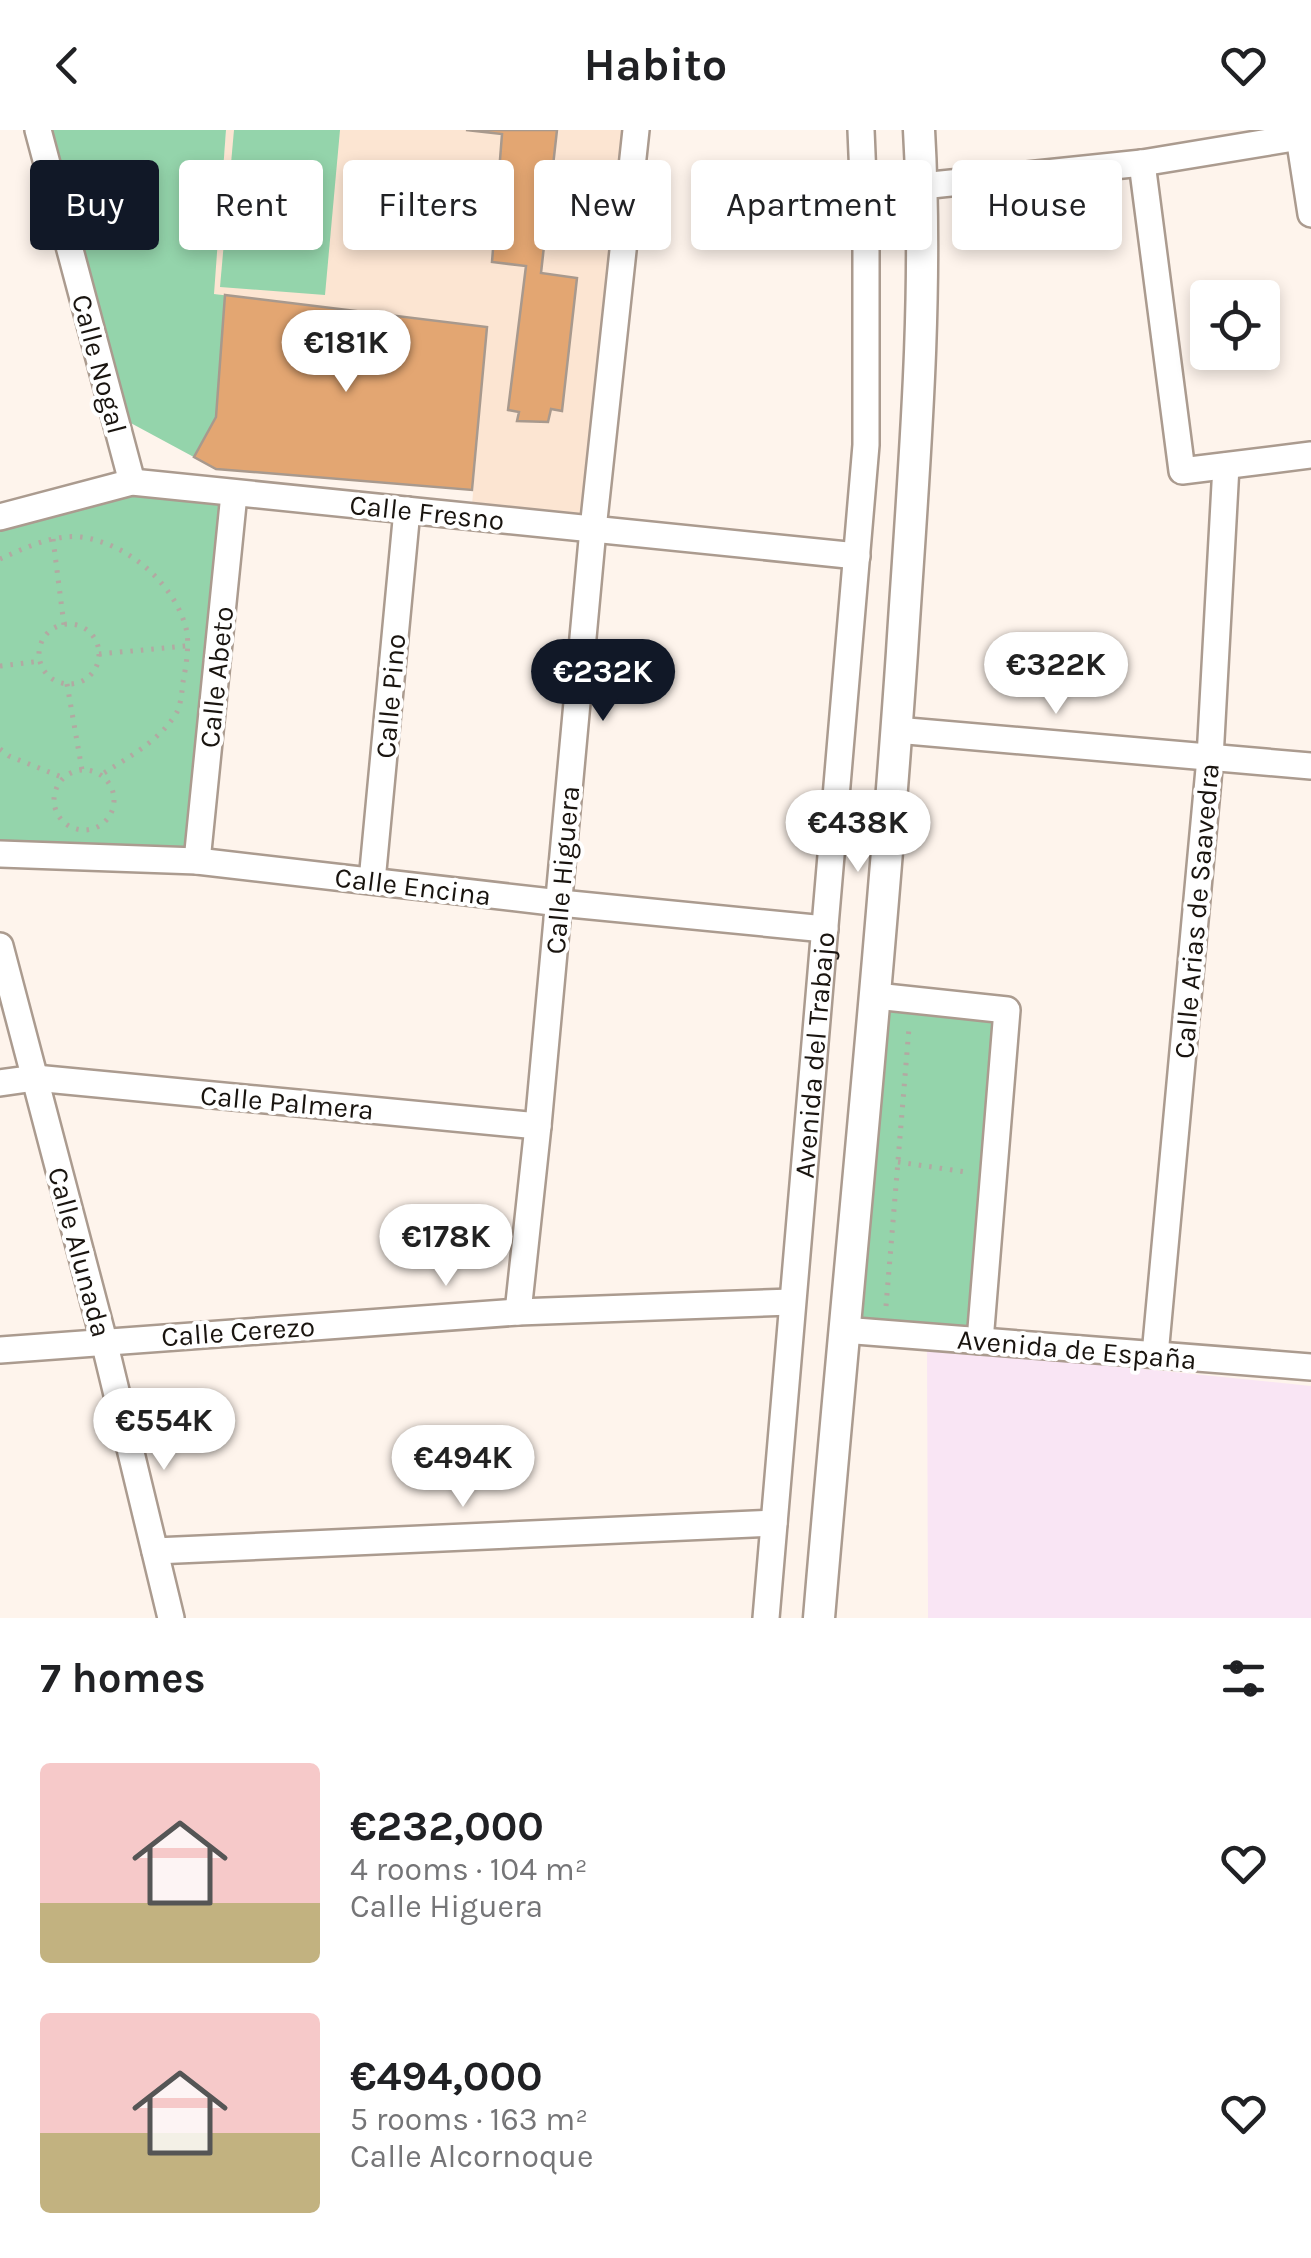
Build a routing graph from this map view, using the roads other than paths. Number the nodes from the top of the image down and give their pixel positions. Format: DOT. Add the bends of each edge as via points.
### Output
graph roads {
  1 [pos="38,130"];
  2 [pos="636,130"];
  3 [pos="861,130"];
  4 [pos="919,130"];
  5 [pos="1303,134"];
  6 [pos="921,160"];
  7 [pos="1142,163"];
  8 [pos="932,185"];
  9 [pos="1311,214"];
  10 [pos="921,250"];
  11 [pos="1311,455"];
  12 [pos="1226,466"];
  13 [pos="132,482"];
  14 [pos="234,494"];
  15 [pos="407,510"];
  16 [pos="0,518"];
  17 [pos="593,529"];
  18 [pos="858,556"];
  19 [pos="896,730"];
  20 [pos="1210,758"];
  21 [pos="1311,766"];
  22 [pos="0,854"];
  23 [pos="197,861"];
  24 [pos="372,881"];
  25 [pos="560,903"];
  26 [pos="825,929"];
  27 [pos="0,946"];
  28 [pos="876,996"];
  29 [pos="35,1078"];
  30 [pos="0,1083"];
  31 [pos="538,1126"];
  32 [pos="792,1302"];
  33 [pos="518,1312"];
  34 [pos="843,1330"];
  35 [pos="104,1340"];
  36 [pos="980,1341"];
  37 [pos="0,1350"];
  38 [pos="1155,1355"];
  39 [pos="1311,1367"];
  40 [pos="774,1523"];
  41 [pos="155,1551"];
  42 [pos="171,1618"];
  43 [pos="766,1618"];
  44 [pos="820,1618"];
  1 -- 13 [label="street, Calle Nogal"];
  2 -- 17 [label="street, Calle Higuera"];
  3 -- 18 [label="street, Avenida del Trabajo" via="866,445"];
  4 -- 6 [label="street, Avenida del Trabajo"];
  5 -- 7 [label="street"];
  5 -- 9 [label="street"];
  7 -- 8 [label="street"];
  7 -- 12 [label="street" via="1182,470"];
  10 -- 19 [label="street, Avenida del Trabajo" via="919,390"];
  11 -- 12 [label="street"];
  12 -- 20 [label="street, Calle Arias de Saavedra"];
  13 -- 14 [label="street, Calle Fresno"];
  13 -- 16 [label="street, Calle Fresno"];
  14 -- 15 [label="street, Calle Fresno"];
  14 -- 23 [label="street, Calle Abeto"];
  15 -- 17 [label="street, Calle Fresno"];
  15 -- 24 [label="street, Calle Pino"];
  17 -- 18 [label="street, Calle Fresno"];
  17 -- 25 [label="street, Calle Higuera"];
  18 -- 26 [label="street, Avenida del Trabajo"];
  19 -- 20 [label="street"];
  19 -- 28 [label="street, Avenida del Trabajo"];
  20 -- 21 [label="street"];
  20 -- 38 [label="street, Calle Arias de Saavedra"];
  22 -- 23 [label="street, Calle Encina"];
  23 -- 24 [label="street, Calle Encina"];
  24 -- 25 [label="street, Calle Encina"];
  25 -- 26 [label="street, Calle Encina"];
  25 -- 31 [label="street, Calle Higuera"];
  26 -- 32 [label="street, Avenida del Trabajo"];
  27 -- 29 [label="street, Calle Alunada"];
  28 -- 34 [label="street, Avenida del Trabajo"];
  28 -- 36 [label="street, Avenida del Trabajo" via="1007,1010"];
  29 -- 30 [label="street, Calle Palmera"];
  29 -- 31 [label="street, Calle Palmera"];
  29 -- 35 [label="street, Calle Alunada"];
  31 -- 33 [label="street, Calle Higuera"];
  32 -- 33 [label="street, Calle Cerezo"];
  32 -- 40 [label="street, Avenida del Trabajo"];
  33 -- 35 [label="street, Calle Cerezo"];
  34 -- 36 [label="street, Avenida de España"];
  34 -- 44 [label="street, Avenida del Trabajo"];
  35 -- 37 [label="street, Calle Cerezo"];
  35 -- 41 [label="street, Calle Alunada"];
  36 -- 38 [label="street, Avenida de España"];
  38 -- 39 [label="street, Avenida de España"];
  40 -- 41 [label="street"];
  40 -- 43 [label="street, Avenida del Trabajo"];
  41 -- 42 [label="street, Calle Alunada"];
}
